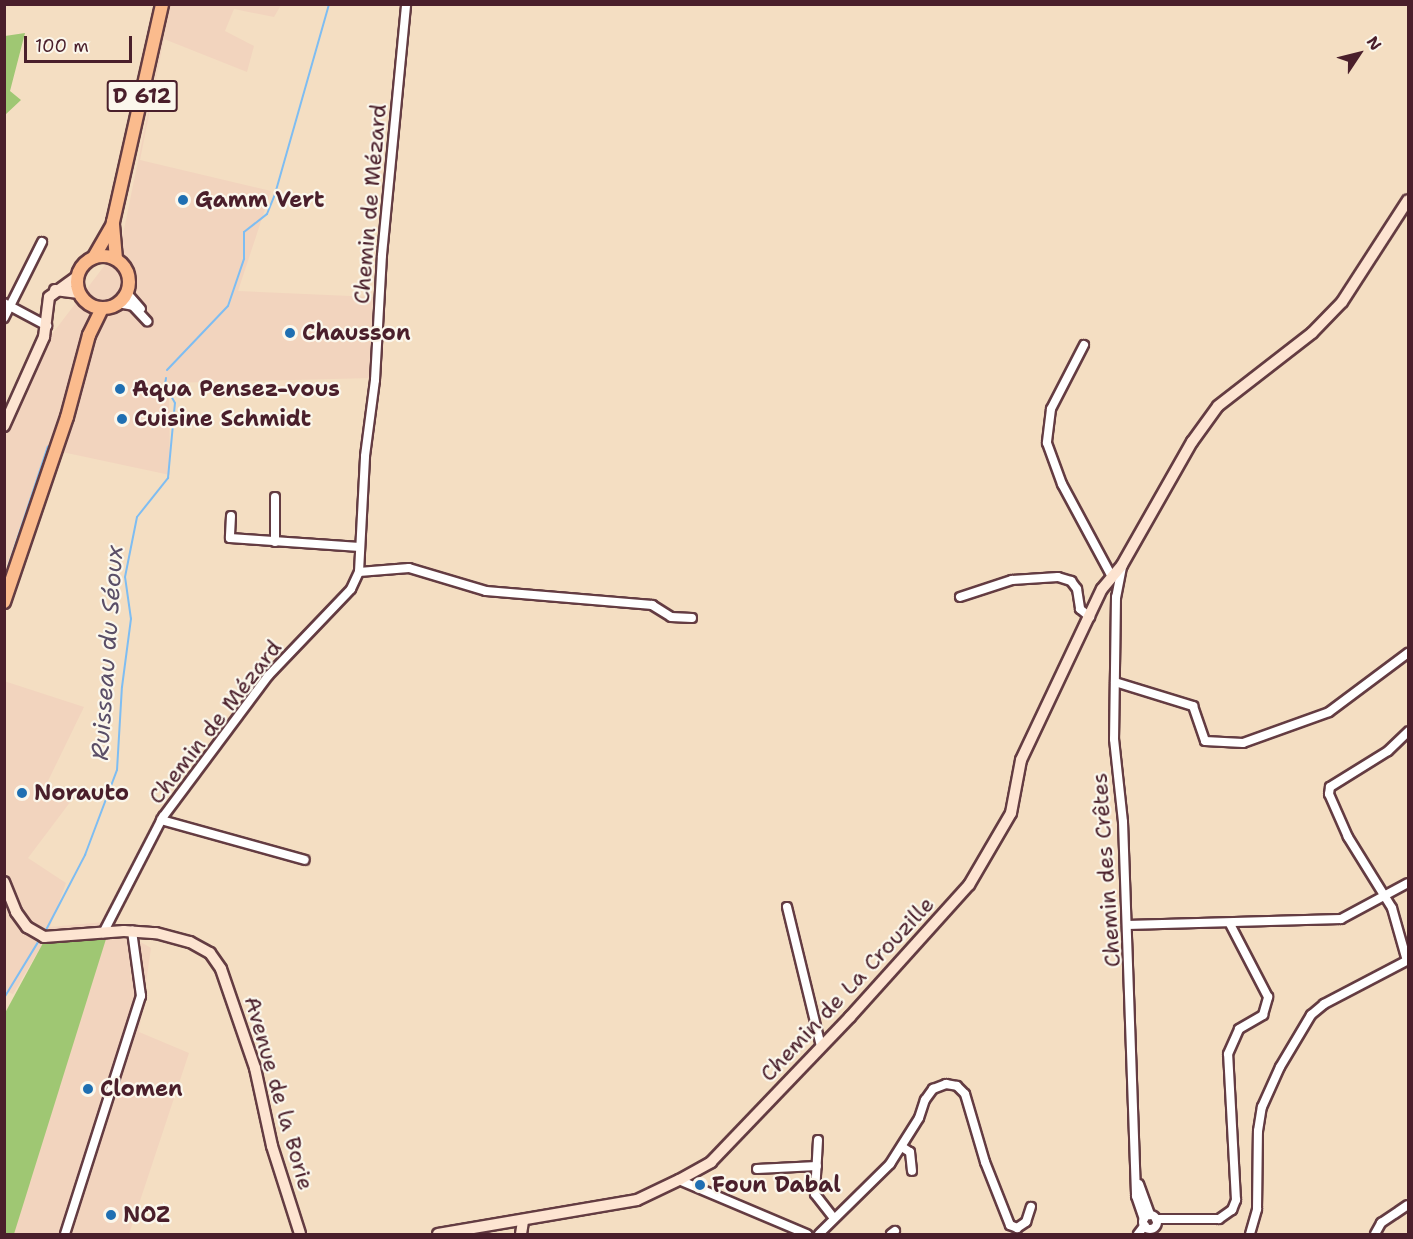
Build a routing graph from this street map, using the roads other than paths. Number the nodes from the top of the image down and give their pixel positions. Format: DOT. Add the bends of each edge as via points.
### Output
graph roads {
  1 [pos="162,4"];
  2 [pos="406,4"];
  3 [pos="1408,200"];
  4 [pos="113,222"];
  5 [pos="42,242"];
  6 [pos="94,257"];
  7 [pos="116,259"];
  8 [pos="77,277"];
  9 [pos="55,290"];
  10 [pos="127,293"];
  11 [pos="83,298"];
  12 [pos="118,303"];
  13 [pos="7,305"];
  14 [pos="102,308"];
  15 [pos="4,318"];
  16 [pos="47,326"];
  17 [pos="1084,345"];
  18 [pos="4,426"];
  19 [pos="55,448"];
  20 [pos="275,497"];
  21 [pos="231,516"];
  22 [pos="274,542"];
  23 [pos="360,547"];
  24 [pos="1122,565"];
  25 [pos="359,572"];
  26 [pos="1113,576"];
  27 [pos="960,597"];
  28 [pos="4,602"];
  29 [pos="1090,617"];
  30 [pos="692,618"];
  31 [pos="1408,653"];
  32 [pos="1115,682"];
  33 [pos="1408,732"];
  34 [pos="161,820"];
  35 [pos="305,860"];
  36 [pos="4,882"];
  37 [pos="1408,883"];
  38 [pos="1387,897"];
  39 [pos="787,907"];
  40 [pos="1230,924"];
  41 [pos="1127,925"];
  42 [pos="132,932"];
  43 [pos="103,933"];
  44 [pos="1408,961"];
  45 [pos="821,1047"];
  46 [pos="818,1140"];
  47 [pos="902,1147"];
  48 [pos="817,1166"];
  49 [pos="757,1169"];
  50 [pos="912,1171"];
  51 [pos="679,1180"];
  52 [pos="1408,1204"];
  53 [pos="1031,1207"];
  54 [pos="833,1217"];
  55 [pos="524,1221"];
  56 [pos="1152,1225"];
  57 [pos="1017,1231"];
  58 [pos="65,1234"];
  59 [pos="300,1234"];
  60 [pos="438,1234"];
  61 [pos="521,1234"];
  62 [pos="807,1234"];
  63 [pos="819,1234"];
  64 [pos="1138,1234"];
  65 [pos="1250,1234"];
  66 [pos="1375,1234"];
  1 -- 4 [label="main road, D 612"];
  2 -- 23 [label="street, Chemin de Mézard"];
  3 -- 24 [label="street, Chemin de La Crouzille" via="1342,302 1312,333 1218,406 1192,442"];
  4 -- 6 [label="main road, D 612"];
  4 -- 7 [label="main road, D 612"];
  5 -- 13 [label="street"];
  6 -- 7 [label="main road"];
  6 -- 8 [label="main road" via="84,264"];
  7 -- 10 [label="main road" via="129,278"];
  8 -- 9 [label="street"];
  8 -- 11 [label="main road"];
  9 -- 11 [label="street"];
  9 -- 16 [label="street" via="48,301"];
  10 -- 12 [label="main road"];
  10 -- 12 [label="street" via="147,321 133,306"];
  11 -- 14 [label="main road"];
  11 -- 19 [label="main road" via="85,333"];
  12 -- 14 [label="main road"];
  13 -- 15 [label="street"];
  13 -- 16 [label="street"];
  14 -- 19 [label="main road" via="89,335"];
  16 -- 18 [label="street"];
  17 -- 26 [label="street" via="1051,409 1047,443 1057,474"];
  19 -- 28 [label="main road"];
  20 -- 22 [label="street"];
  21 -- 22 [label="street" via="230,538"];
  22 -- 23 [label="street"];
  23 -- 25 [label="street, Chemin de Mézard"];
  24 -- 26 [label="street, Chemin de La Crouzille"];
  24 -- 32 [label="street, Chemin des Crêtes" via="1116,597"];
  25 -- 30 [label="street" via="409,568 486,591 652,605 670,616"];
  25 -- 34 [label="street, Chemin de Mézard" via="351,589 268,676"];
  26 -- 29 [label="street, Chemin de La Crouzille"];
  27 -- 29 [label="street" via="1012,580 1058,577 1077,589 1080,609"];
  29 -- 45 [label="street, Chemin de La Crouzille" via="1021,760 1011,813 969,885"];
  31 -- 32 [label="street" via="1329,712 1243,743 1205,741 1193,706"];
  32 -- 41 [label="street, Chemin des Crêtes" via="1114,739 1124,822"];
  33 -- 38 [label="street" via="1388,751 1330,787 1334,811"];
  34 -- 35 [label="street"];
  34 -- 43 [label="street, Chemin de Mézard"];
  36 -- 43 [label="street, Avenue de la Borie" via="16,912 27,927 44,938"];
  37 -- 38 [label="street"];
  38 -- 40 [label="street" via="1341,919"];
  38 -- 44 [label="street"];
  39 -- 45 [label="street"];
  40 -- 41 [label="street"];
  40 -- 56 [label="street" via="1268,997 1263,1015 1239,1029 1228,1054 1236,1200 1232,1210 1219,1219"];
  41 -- 56 [label="street, Chemin des Crêtes" via="1136,1196"];
  42 -- 43 [label="street, Avenue de la Borie"];
  42 -- 58 [label="street" via="141,996"];
  42 -- 59 [label="street, Avenue de la Borie" via="190,942 210,953 221,969 255,1068 272,1146"];
  44 -- 65 [label="street" via="1323,1004 1311,1015 1280,1067 1262,1107 1257,1209"];
  45 -- 51 [label="street, Chemin de La Crouzille" via="711,1162"];
  46 -- 48 [label="street"];
  47 -- 50 [label="street" via="910,1152"];
  47 -- 54 [label="street"];
  47 -- 57 [label="street" via="933,1089 946,1084 957,1086 970,1108 1004,1217"];
  48 -- 49 [label="street"];
  48 -- 54 [label="street" via="816,1194"];
  51 -- 55 [label="street, Chemin de La Crouzille" via="637,1200"];
  51 -- 62 [label="street"];
  52 -- 66 [label="street" via="1381,1223"];
  53 -- 57 [label="street" via="1026,1222"];
  54 -- 63 [label="street"];
  55 -- 60 [label="street, Chemin de La Crouzille"];
  55 -- 61 [label="street"];
  56 -- 64 [label="street"];
}
